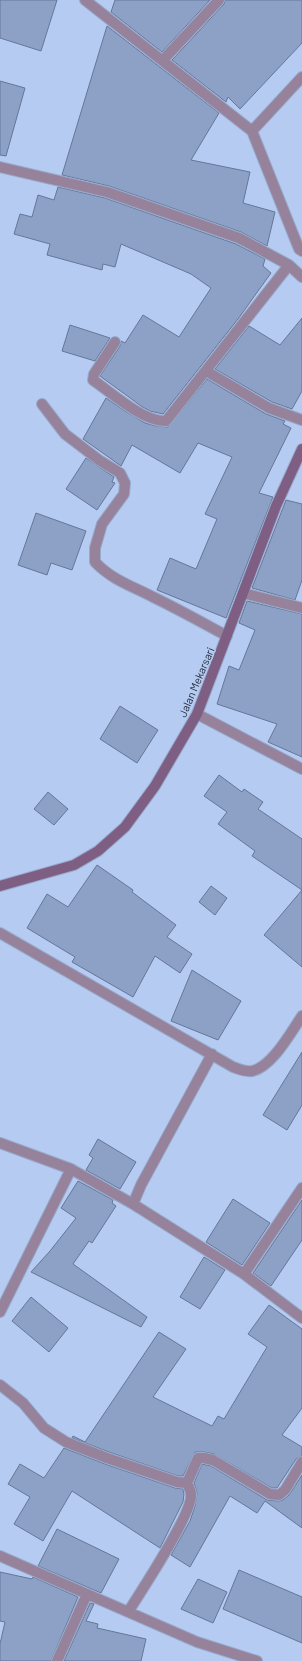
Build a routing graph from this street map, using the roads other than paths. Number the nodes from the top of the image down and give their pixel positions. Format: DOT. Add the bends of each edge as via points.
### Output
graph roads {
  1 [pos="85,0"];
  2 [pos="219,0"];
  3 [pos="163,60"];
  4 [pos="302,77"];
  5 [pos="252,131"];
  6 [pos="0,167"];
  7 [pos="302,251"];
  8 [pos="289,265"];
  9 [pos="302,277"];
  10 [pos="115,342"];
  11 [pos="206,370"];
  12 [pos="42,404"];
  13 [pos="302,420"];
  14 [pos="302,449"];
  15 [pos="243,593"];
  16 [pos="302,608"];
  17 [pos="227,636"];
  18 [pos="197,714"];
  19 [pos="302,769"];
  20 [pos="0,886"];
  21 [pos="0,933"];
  22 [pos="302,1016"];
  23 [pos="212,1054"];
  24 [pos="0,1143"];
  25 [pos="71,1169"];
  26 [pos="302,1188"];
  27 [pos="133,1204"];
  28 [pos="244,1274"];
  29 [pos="0,1312"];
  30 [pos="302,1318"];
  31 [pos="0,1384"];
  32 [pos="302,1462"];
  33 [pos="187,1483"];
  34 [pos="0,1556"];
  35 [pos="87,1594"];
  36 [pos="128,1612"];
  37 [pos="57,1661"];
  38 [pos="257,1661"];
  1 -- 3 [label="street"];
  2 -- 3 [label="street"];
  3 -- 5 [label="street"];
  4 -- 5 [label="street"];
  5 -- 7 [label="street"];
  6 -- 8 [label="street" via="107,192 239,238"];
  8 -- 9 [label="street"];
  8 -- 11 [label="street"];
  10 -- 11 [label="street" via="94,374 93,380 137,411 159,421 169,419"];
  11 -- 13 [label="street" via="269,408"];
  12 -- 17 [label="street" via="65,434 120,473 125,483 124,494 102,524 95,548 95,562 114,579"];
  14 -- 15 [label="street, Jalan Mekarsari" via="276,506"];
  15 -- 16 [label="street"];
  15 -- 17 [label="street, Jalan Mekarsari"];
  17 -- 18 [label="street, Jalan Mekarsari"];
  18 -- 19 [label="street"];
  18 -- 20 [label="street, Jalan Mekarsari" via="151,792 125,827 98,851 74,865"];
  21 -- 23 [label="street"];
  22 -- 23 [label="street" via="283,1045 266,1064 253,1071 234,1067"];
  23 -- 27 [label="street"];
  24 -- 25 [label="street"];
  25 -- 27 [label="street"];
  25 -- 29 [label="street"];
  26 -- 28 [label="street"];
  27 -- 28 [label="street"];
  28 -- 30 [label="street"];
  31 -- 33 [label="street" via="24,1403 44,1428 66,1442 106,1458"];
  32 -- 33 [label="street" via="285,1490 279,1495 270,1494 213,1460 204,1458 198,1458"];
  33 -- 36 [label="street" via="192,1493 189,1506"];
  34 -- 35 [label="street"];
  35 -- 36 [label="street"];
  35 -- 37 [label="street"];
  36 -- 38 [label="street" via="197,1642"];
}
